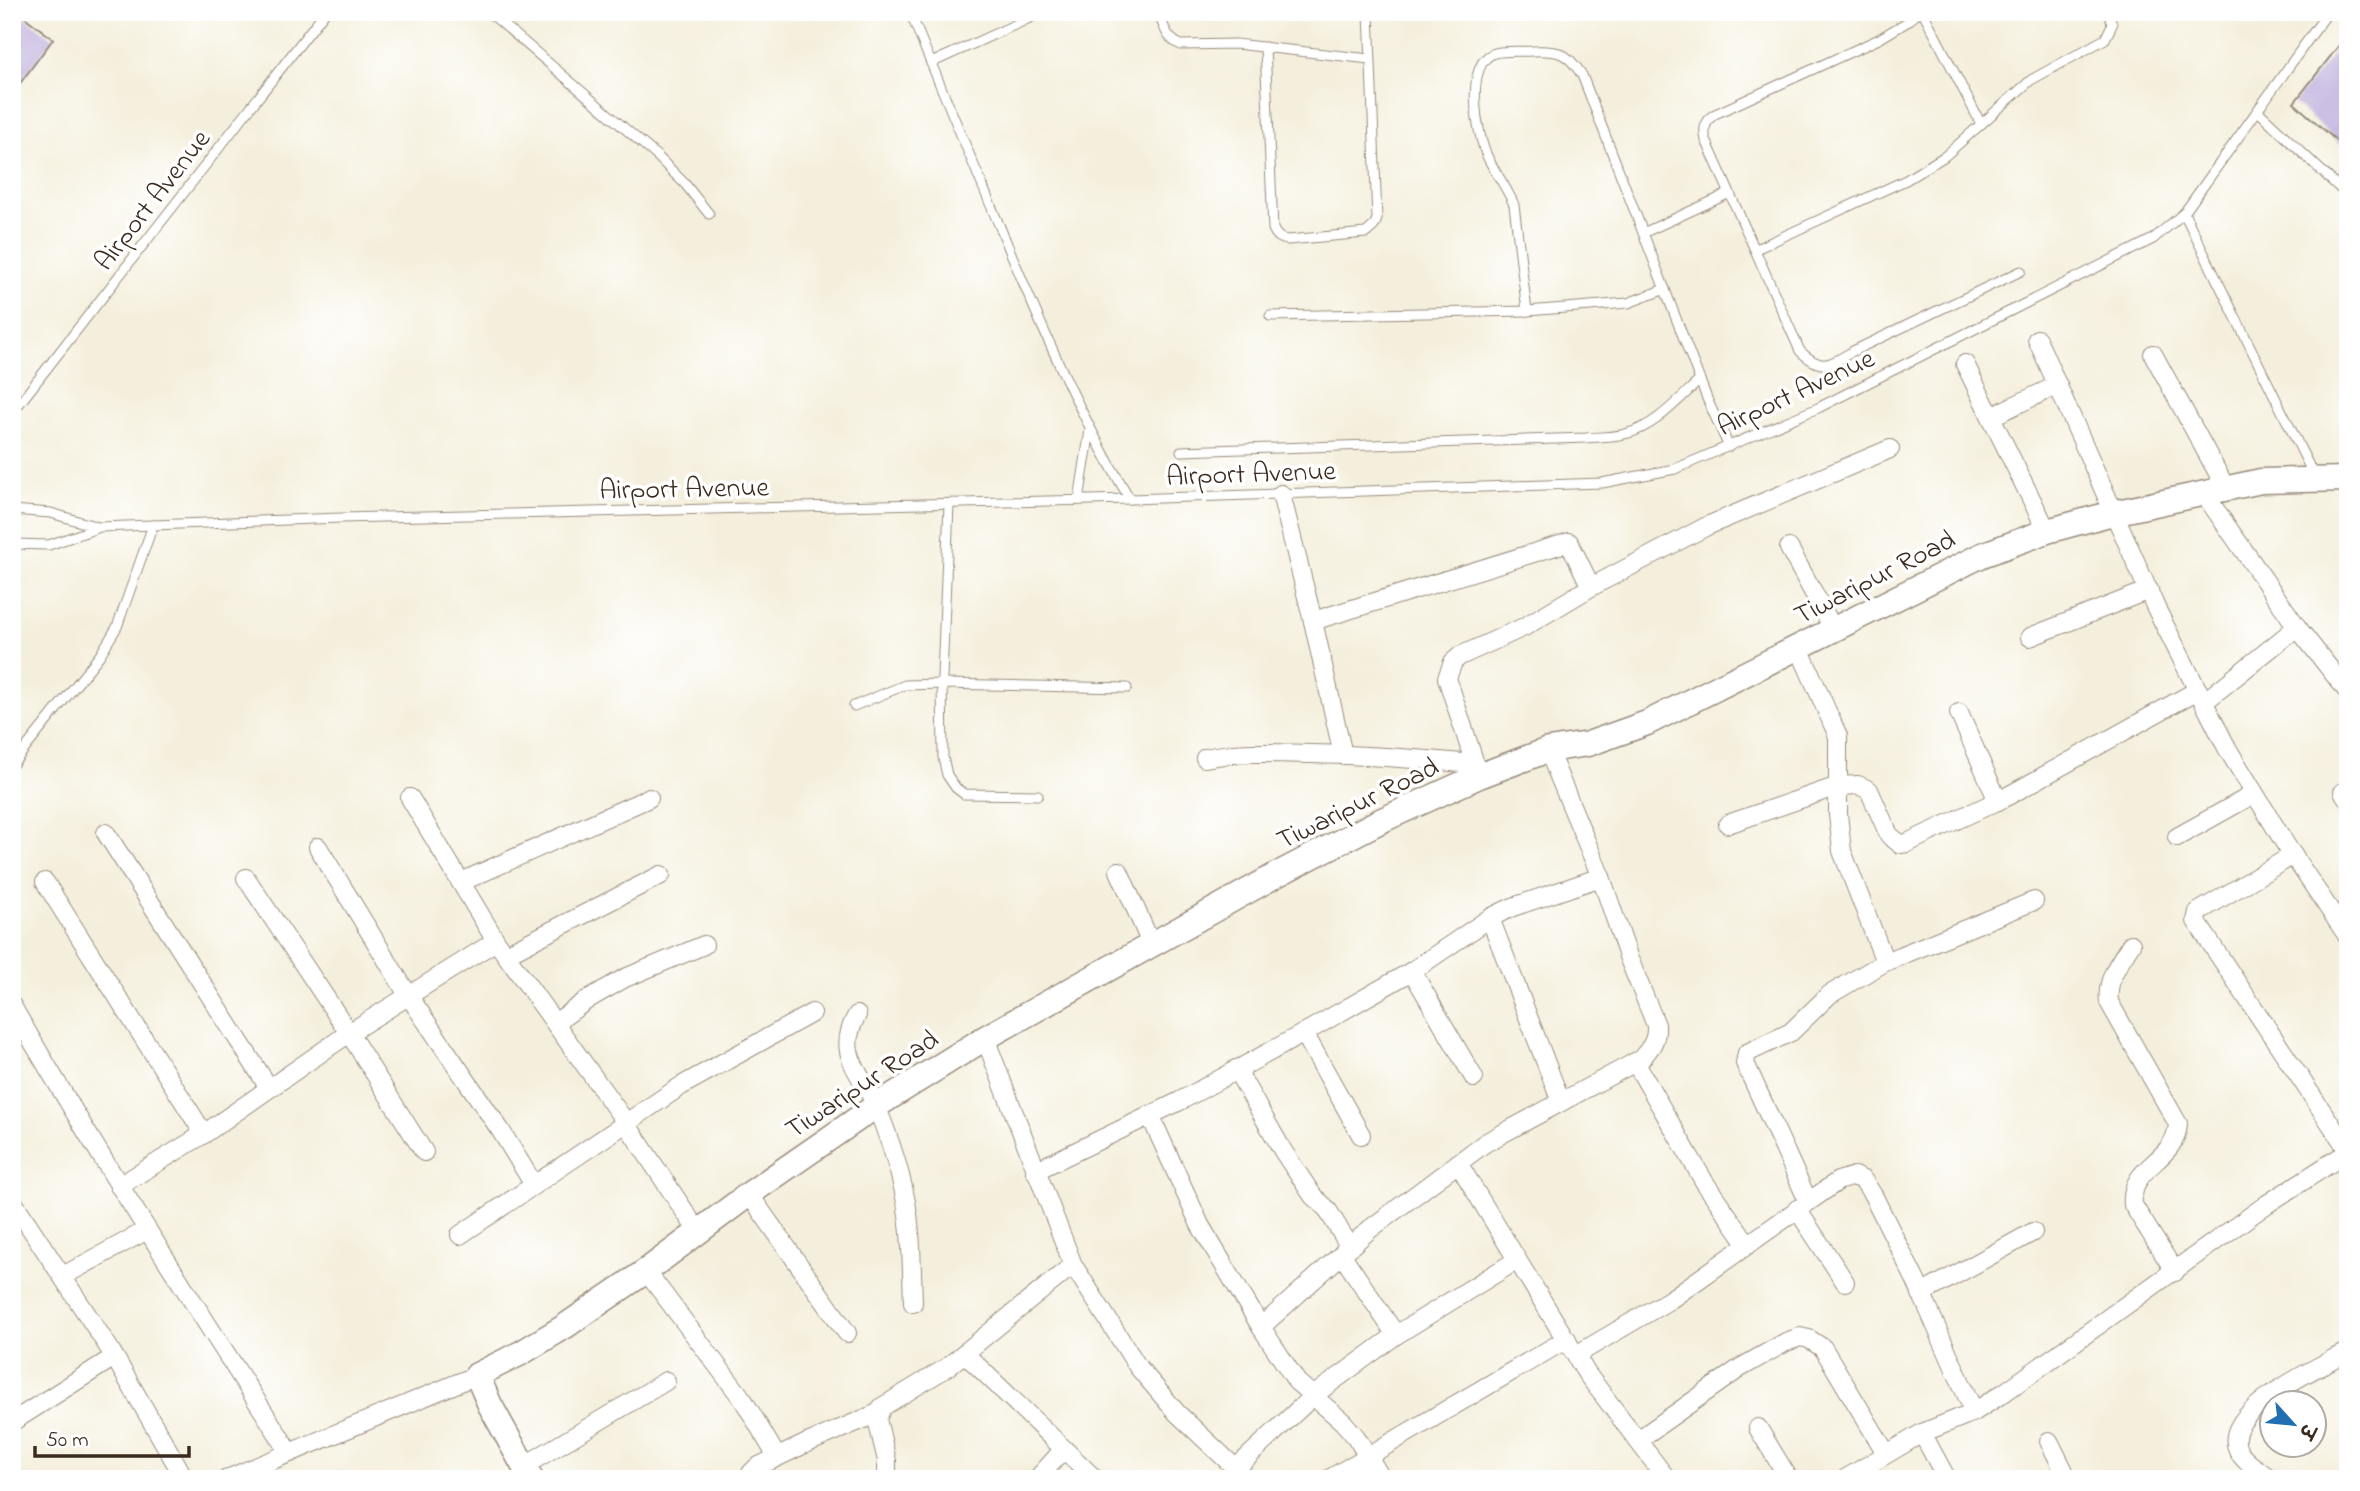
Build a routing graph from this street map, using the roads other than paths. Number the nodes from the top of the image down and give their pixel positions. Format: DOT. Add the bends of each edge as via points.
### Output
graph roads {
  1 [pos="325,12"];
  2 [pos="489,12"];
  3 [pos="910,12"];
  4 [pos="1043,12"];
  5 [pos="1158,12"];
  6 [pos="1369,12"];
  7 [pos="1921,12"];
  8 [pos="2109,12"];
  9 [pos="2328,12"];
  10 [pos="1265,47"];
  11 [pos="1370,59"];
  12 [pos="931,62"];
  13 [pos="2258,111"];
  14 [pos="1981,124"];
  15 [pos="1731,193"];
  16 [pos="2348,196"];
  17 [pos="2184,212"];
  18 [pos="709,214"];
  19 [pos="1643,233"];
  20 [pos="1756,249"];
  21 [pos="2021,271"];
  22 [pos="1665,289"];
  23 [pos="1527,311"];
  24 [pos="1270,316"];
  25 [pos="2037,339"];
  26 [pos="2153,354"];
  27 [pos="1965,364"];
  28 [pos="1700,380"];
  29 [pos="2058,385"];
  30 [pos="12,413"];
  31 [pos="1992,416"];
  32 [pos="1090,429"];
  33 [pos="1729,447"];
  34 [pos="1890,449"];
  35 [pos="1181,451"];
  36 [pos="2315,478"];
  37 [pos="2348,479"];
  38 [pos="2215,492"];
  39 [pos="1281,494"];
  40 [pos="1130,499"];
  41 [pos="1079,500"];
  42 [pos="949,504"];
  43 [pos="12,510"];
  44 [pos="2113,513"];
  45 [pos="153,525"];
  46 [pos="100,527"];
  47 [pos="2047,531"];
  48 [pos="12,544"];
  49 [pos="1789,548"];
  50 [pos="1591,587"];
  51 [pos="2149,590"];
  52 [pos="1313,621"];
  53 [pos="2297,627"];
  54 [pos="1834,631"];
  55 [pos="2030,637"];
  56 [pos="1799,648"];
  57 [pos="942,684"];
  58 [pos="1127,688"];
  59 [pos="2348,692"];
  60 [pos="2201,696"];
  61 [pos="854,706"];
  62 [pos="1959,713"];
  63 [pos="1548,750"];
  64 [pos="1343,755"];
  65 [pos="1205,758"];
  66 [pos="12,765"];
  67 [pos="1476,770"];
  68 [pos="1838,786"];
  69 [pos="2254,794"];
  70 [pos="1038,795"];
  71 [pos="410,798"];
  72 [pos="649,798"];
  73 [pos="1998,801"];
  74 [pos="1728,824"];
  75 [pos="106,833"];
  76 [pos="2177,837"];
  77 [pos="318,847"];
  78 [pos="2293,855"];
  79 [pos="1119,871"];
  80 [pos="662,875"];
  81 [pos="246,877"];
  82 [pos="1601,877"];
  83 [pos="45,882"];
  84 [pos="461,882"];
  85 [pos="2034,901"];
  86 [pos="1490,918"];
  87 [pos="2348,937"];
  88 [pos="2131,944"];
  89 [pos="704,945"];
  90 [pos="1152,946"];
  91 [pos="501,947"];
  92 [pos="1885,962"];
  93 [pos="1412,971"];
  94 [pos="408,995"];
  95 [pos="12,1006"];
  96 [pos="812,1013"];
  97 [pos="857,1015"];
  98 [pos="555,1023"];
  99 [pos="349,1033"];
  100 [pos="1304,1033"];
  101 [pos="985,1038"];
  102 [pos="1635,1062"];
  103 [pos="1236,1069"];
  104 [pos="1474,1078"];
  105 [pos="269,1088"];
  106 [pos="1561,1102"];
  107 [pos="876,1106"];
  108 [pos="1150,1115"];
  109 [pos="627,1123"];
  110 [pos="204,1134"];
  111 [pos="1361,1135"];
  112 [pos="2348,1151"];
  113 [pos="424,1152"];
  114 [pos="1458,1163"];
  115 [pos="1035,1171"];
  116 [pos="534,1185"];
  117 [pos="119,1186"];
  118 [pos="749,1194"];
  119 [pos="12,1200"];
  120 [pos="1802,1205"];
  121 [pos="147,1230"];
  122 [pos="2033,1232"];
  123 [pos="699,1233"];
  124 [pos="460,1235"];
  125 [pos="1747,1244"];
  126 [pos="1342,1255"];
  127 [pos="1517,1260"];
  128 [pos="1073,1265"];
  129 [pos="646,1272"];
  130 [pos="2175,1272"];
  131 [pos="63,1276"];
  132 [pos="1845,1282"];
  133 [pos="1921,1294"];
  134 [pos="913,1303"];
  135 [pos="1261,1327"];
  136 [pos="847,1333"];
  137 [pos="1396,1335"];
  138 [pos="1572,1347"];
  139 [pos="2348,1351"];
  140 [pos="964,1353"];
  141 [pos="114,1357"];
  142 [pos="477,1375"];
  143 [pos="666,1381"];
  144 [pos="1314,1395"];
  145 [pos="1974,1412"];
  146 [pos="878,1413"];
  147 [pos="12,1422"];
  148 [pos="1758,1428"];
  149 [pos="1922,1433"];
  150 [pos="1638,1440"];
  151 [pos="2049,1441"];
  152 [pos="1064,1450"];
  153 [pos="290,1453"];
  154 [pos="1886,1453"];
  155 [pos="777,1457"];
  156 [pos="1368,1457"];
  157 [pos="525,1474"];
  158 [pos="1241,1474"];
  159 [pos="249,1475"];
  160 [pos="747,1477"];
  161 [pos="185,1479"];
  162 [pos="227,1479"];
  163 [pos="887,1479"];
  164 [pos="1037,1479"];
  165 [pos="1095,1479"];
  166 [pos="1329,1479"];
  167 [pos="1382,1479"];
  168 [pos="1667,1479"];
  169 [pos="1789,1479"];
  170 [pos="1845,1479"];
  171 [pos="1947,1479"];
  172 [pos="2068,1479"];
  173 [pos="2270,1479"];
  1 -- 30 [label="lane, Airport Avenue"];
  2 -- 18 [label="lane" via="657,156"];
  3 -- 12 [label="lane"];
  4 -- 12 [label="lane"];
  5 -- 10 [label="lane" via="1168,35 1181,45"];
  6 -- 11 [label="lane"];
  7 -- 14 [label="lane"];
  7 -- 15 [label="lane" via="1879,38 1713,115 1704,132"];
  8 -- 14 [label="lane" via="2112,25 2105,40 2031,80"];
  9 -- 13 [label="lane, Airport Avenue"];
  10 -- 11 [label="lane"];
  10 -- 11 [label="lane" via="1273,229 1280,239 1288,240 1355,235 1374,226"];
  12 -- 32 [label="lane"];
  13 -- 16 [label="lane"];
  13 -- 17 [label="lane, Airport Avenue"];
  14 -- 20 [label="lane" via="1945,156 1906,180"];
  15 -- 19 [label="lane"];
  15 -- 20 [label="lane"];
  17 -- 33 [label="lane, Airport Avenue" via="2153,239 1818,408"];
  17 -- 36 [label="lane"];
  19 -- 22 [label="lane"];
  19 -- 23 [label="lane" via="1574,64 1555,50 1494,53 1484,59 1476,80 1476,122 1488,158 1514,205"];
  20 -- 21 [label="lane" via="1800,351 1821,365"];
  22 -- 23 [label="lane" via="1628,303"];
  22 -- 28 [label="lane"];
  23 -- 24 [label="lane"];
  25 -- 29 [label="street"];
  26 -- 38 [label="street"];
  27 -- 31 [label="street"];
  28 -- 33 [label="lane"];
  28 -- 35 [label="lane" via="1664,414 1625,434"];
  29 -- 31 [label="street"];
  29 -- 44 [label="street"];
  31 -- 47 [label="street"];
  32 -- 40 [label="lane"];
  32 -- 41 [label="lane"];
  33 -- 39 [label="lane, Airport Avenue" via="1675,469 1602,483"];
  34 -- 50 [label="street" via="1707,526"];
  36 -- 37 [label="street, Tiwaripur Road"];
  36 -- 38 [label="street, Tiwaripur Road" via="2261,481"];
  38 -- 44 [label="street, Tiwaripur Road"];
  38 -- 53 [label="street"];
  39 -- 40 [label="lane, Airport Avenue"];
  39 -- 52 [label="street"];
  40 -- 41 [label="lane, Airport Avenue"];
  41 -- 42 [label="lane, Airport Avenue"];
  42 -- 45 [label="lane, Airport Avenue"];
  42 -- 57 [label="lane"];
  43 -- 46 [label="lane" via="51,513"];
  44 -- 47 [label="street, Tiwaripur Road"];
  44 -- 51 [label="street"];
  45 -- 46 [label="lane, Airport Avenue"];
  45 -- 66 [label="lane" via="117,628"];
  46 -- 48 [label="lane, Airport Avenue" via="49,545"];
  47 -- 54 [label="street, Tiwaripur Road" via="1982,555"];
  49 -- 54 [label="street"];
  50 -- 52 [label="street" via="1569,542"];
  50 -- 67 [label="street" via="1453,662 1447,678"];
  51 -- 55 [label="street"];
  51 -- 60 [label="street"];
  52 -- 64 [label="street"];
  53 -- 59 [label="street"];
  53 -- 60 [label="street"];
  54 -- 56 [label="street, Tiwaripur Road"];
  56 -- 63 [label="street, Tiwaripur Road" via="1647,723 1588,744"];
  56 -- 68 [label="street" via="1838,736"];
  57 -- 58 [label="lane"];
  57 -- 61 [label="lane" via="905,685"];
  57 -- 70 [label="lane" via="943,757 956,788 964,794"];
  60 -- 69 [label="street"];
  60 -- 73 [label="street"];
  62 -- 73 [label="street"];
  63 -- 67 [label="street, Tiwaripur Road"];
  63 -- 82 [label="street"];
  64 -- 65 [label="street" via="1223,754"];
  64 -- 67 [label="street"];
  67 -- 90 [label="street, Tiwaripur Road"];
  68 -- 73 [label="street" via="1858,785 1869,790 1889,835 1900,844"];
  68 -- 74 [label="street"];
  68 -- 92 [label="street" via="1842,851"];
  69 -- 76 [label="street"];
  69 -- 78 [label="street"];
  71 -- 84 [label="street"];
  72 -- 84 [label="street"];
  75 -- 105 [label="street"];
  77 -- 94 [label="street"];
  78 -- 87 [label="street"];
  78 -- 112 [label="street" via="2198,912 2196,921"];
  79 -- 90 [label="street"];
  80 -- 91 [label="street"];
  81 -- 99 [label="street"];
  82 -- 86 [label="street"];
  82 -- 102 [label="street" via="1656,1025 1653,1045"];
  83 -- 110 [label="street"];
  84 -- 91 [label="street"];
  85 -- 92 [label="street"];
  86 -- 93 [label="street"];
  86 -- 106 [label="street"];
  88 -- 130 [label="street" via="2110,979 2109,1002 2178,1124 2172,1147 2135,1184 2133,1205"];
  89 -- 98 [label="street" via="625,978"];
  90 -- 101 [label="street, Tiwaripur Road"];
  91 -- 94 [label="street"];
  91 -- 98 [label="street"];
  92 -- 120 [label="street" via="1829,995 1791,1032 1745,1056"];
  93 -- 100 [label="street"];
  93 -- 104 [label="street"];
  94 -- 99 [label="street"];
  94 -- 116 [label="street"];
  95 -- 117 [label="street"];
  96 -- 109 [label="street" via="681,1086"];
  97 -- 107 [label="street" via="848,1031 848,1052"];
  98 -- 109 [label="street"];
  99 -- 105 [label="street"];
  99 -- 113 [label="street"];
  100 -- 103 [label="street"];
  100 -- 111 [label="street"];
  101 -- 107 [label="street, Tiwaripur Road"];
  101 -- 115 [label="street"];
  102 -- 106 [label="street"];
  102 -- 125 [label="street" via="1705,1183"];
  103 -- 108 [label="street"];
  103 -- 126 [label="street" via="1290,1162 1348,1244"];
  105 -- 110 [label="street"];
  106 -- 114 [label="street"];
  107 -- 118 [label="street, Tiwaripur Road"];
  107 -- 134 [label="street" via="905,1196"];
  108 -- 115 [label="street"];
  108 -- 135 [label="street" via="1200,1225"];
  109 -- 116 [label="street"];
  109 -- 123 [label="street"];
  110 -- 117 [label="street"];
  112 -- 130 [label="street"];
  114 -- 126 [label="street"];
  114 -- 127 [label="street"];
  115 -- 128 [label="street"];
  116 -- 124 [label="street"];
  117 -- 121 [label="street"];
  118 -- 123 [label="street, Tiwaripur Road"];
  118 -- 136 [label="street"];
  119 -- 131 [label="street"];
  120 -- 125 [label="street"];
  120 -- 132 [label="street"];
  120 -- 133 [label="street" via="1847,1176 1863,1180"];
  121 -- 131 [label="street"];
  121 -- 153 [label="street"];
  122 -- 133 [label="street"];
  123 -- 129 [label="street, Tiwaripur Road"];
  125 -- 138 [label="street" via="1671,1299"];
  126 -- 135 [label="street"];
  126 -- 137 [label="street"];
  127 -- 137 [label="street"];
  127 -- 138 [label="street"];
  128 -- 140 [label="street"];
  128 -- 158 [label="street" via="1138,1367 1177,1413"];
  129 -- 142 [label="street, Tiwaripur Road" via="564,1327"];
  129 -- 155 [label="street" via="744,1401"];
  130 -- 145 [label="street"];
  131 -- 141 [label="street"];
  133 -- 145 [label="street"];
  135 -- 144 [label="street" via="1297,1382"];
  137 -- 144 [label="street"];
  138 -- 150 [label="street"];
  138 -- 156 [label="street"];
  139 -- 173 [label="street" via="2265,1398 2241,1423 2237,1449"];
  140 -- 146 [label="street"];
  140 -- 152 [label="street"];
  141 -- 147 [label="street"];
  141 -- 161 [label="street"];
  142 -- 153 [label="street"];
  142 -- 157 [label="street"];
  143 -- 157 [label="street"];
  144 -- 156 [label="street" via="1343,1422"];
  144 -- 158 [label="street"];
  145 -- 149 [label="street"];
  146 -- 155 [label="street"];
  146 -- 163 [label="street"];
  148 -- 169 [label="street"];
  149 -- 154 [label="street"];
  149 -- 171 [label="street"];
  150 -- 154 [label="street" via="1740,1368 1800,1337 1823,1348"];
  150 -- 168 [label="street"];
  151 -- 172 [label="street"];
  152 -- 164 [label="street"];
  152 -- 165 [label="street"];
  153 -- 159 [label="street"];
  154 -- 170 [label="street"];
  155 -- 160 [label="street"];
  156 -- 166 [label="street"];
  156 -- 167 [label="street"];
  159 -- 162 [label="street"];
}
